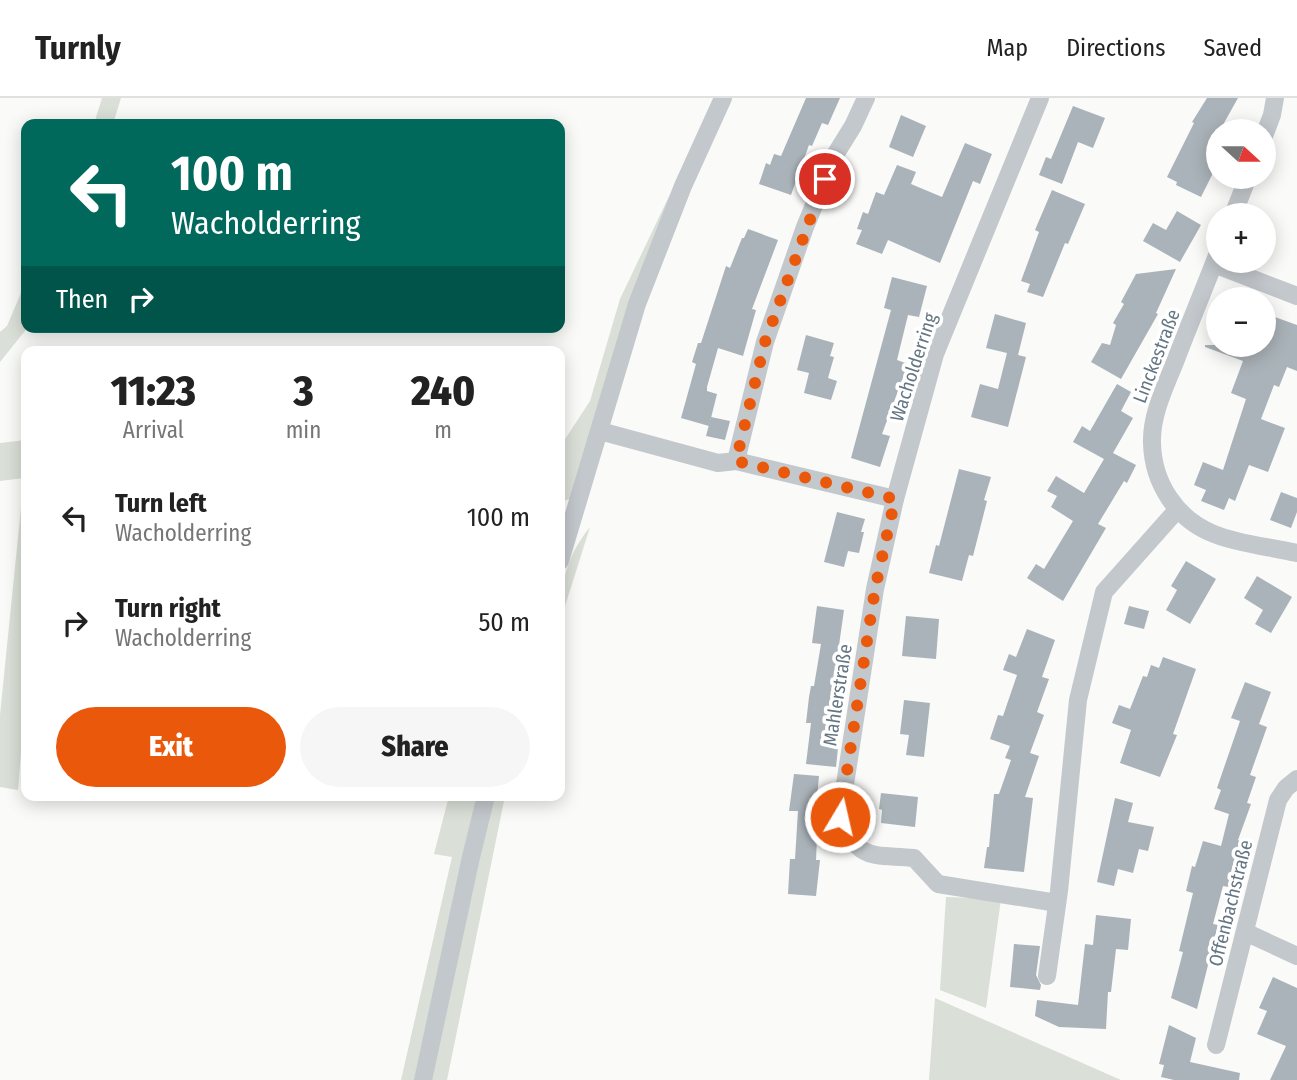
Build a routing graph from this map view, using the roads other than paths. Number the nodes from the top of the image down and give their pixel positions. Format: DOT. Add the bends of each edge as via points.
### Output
graph roads {
  1 [pos="723,98"];
  2 [pos="866,98"];
  3 [pos="1041,98"];
  4 [pos="1275,98"];
  5 [pos="1270,119"];
  6 [pos="1210,273"];
  7 [pos="1248,273"];
  8 [pos="1297,296"];
  9 [pos="600,432"];
  10 [pos="736,461"];
  11 [pos="895,499"];
  12 [pos="1177,510"];
  13 [pos="565,545"];
  14 [pos="1297,552"];
  15 [pos="1297,779"];
  16 [pos="485,801"];
  17 [pos="1057,903"];
  18 [pos="1245,932"];
  19 [pos="1297,956"];
  20 [pos="1047,976"];
  21 [pos="1216,1045"];
  22 [pos="423,1080"];
  1 -- 9 [label="street" via="637,304"];
  2 -- 10 [label="street" via="835,155 805,227 765,342"];
  3 -- 11 [label="street, Wacholderring" via="935,354"];
  4 -- 5 [label="street"];
  6 -- 12 [label="street, Linckestraße" via="1156,411 1155,466"];
  7 -- 8 [label="street"];
  9 -- 10 [label="street" via="718,463"];
  9 -- 13 [label="street"];
  10 -- 11 [label="street"];
  11 -- 17 [label="street, Mahlerstraße" via="875,589 840,817 849,839 866,854 914,858 938,884"];
  12 -- 14 [label="street, Linckestraße" via="1215,535"];
  12 -- 17 [label="street" via="1104,592 1078,700"];
  15 -- 18 [label="street, Offenbachstraße" via="1278,800"];
  16 -- 22 [label="street"];
  17 -- 20 [label="street"];
  18 -- 19 [label="street"];
  18 -- 21 [label="street, Offenbachstraße"];
}
